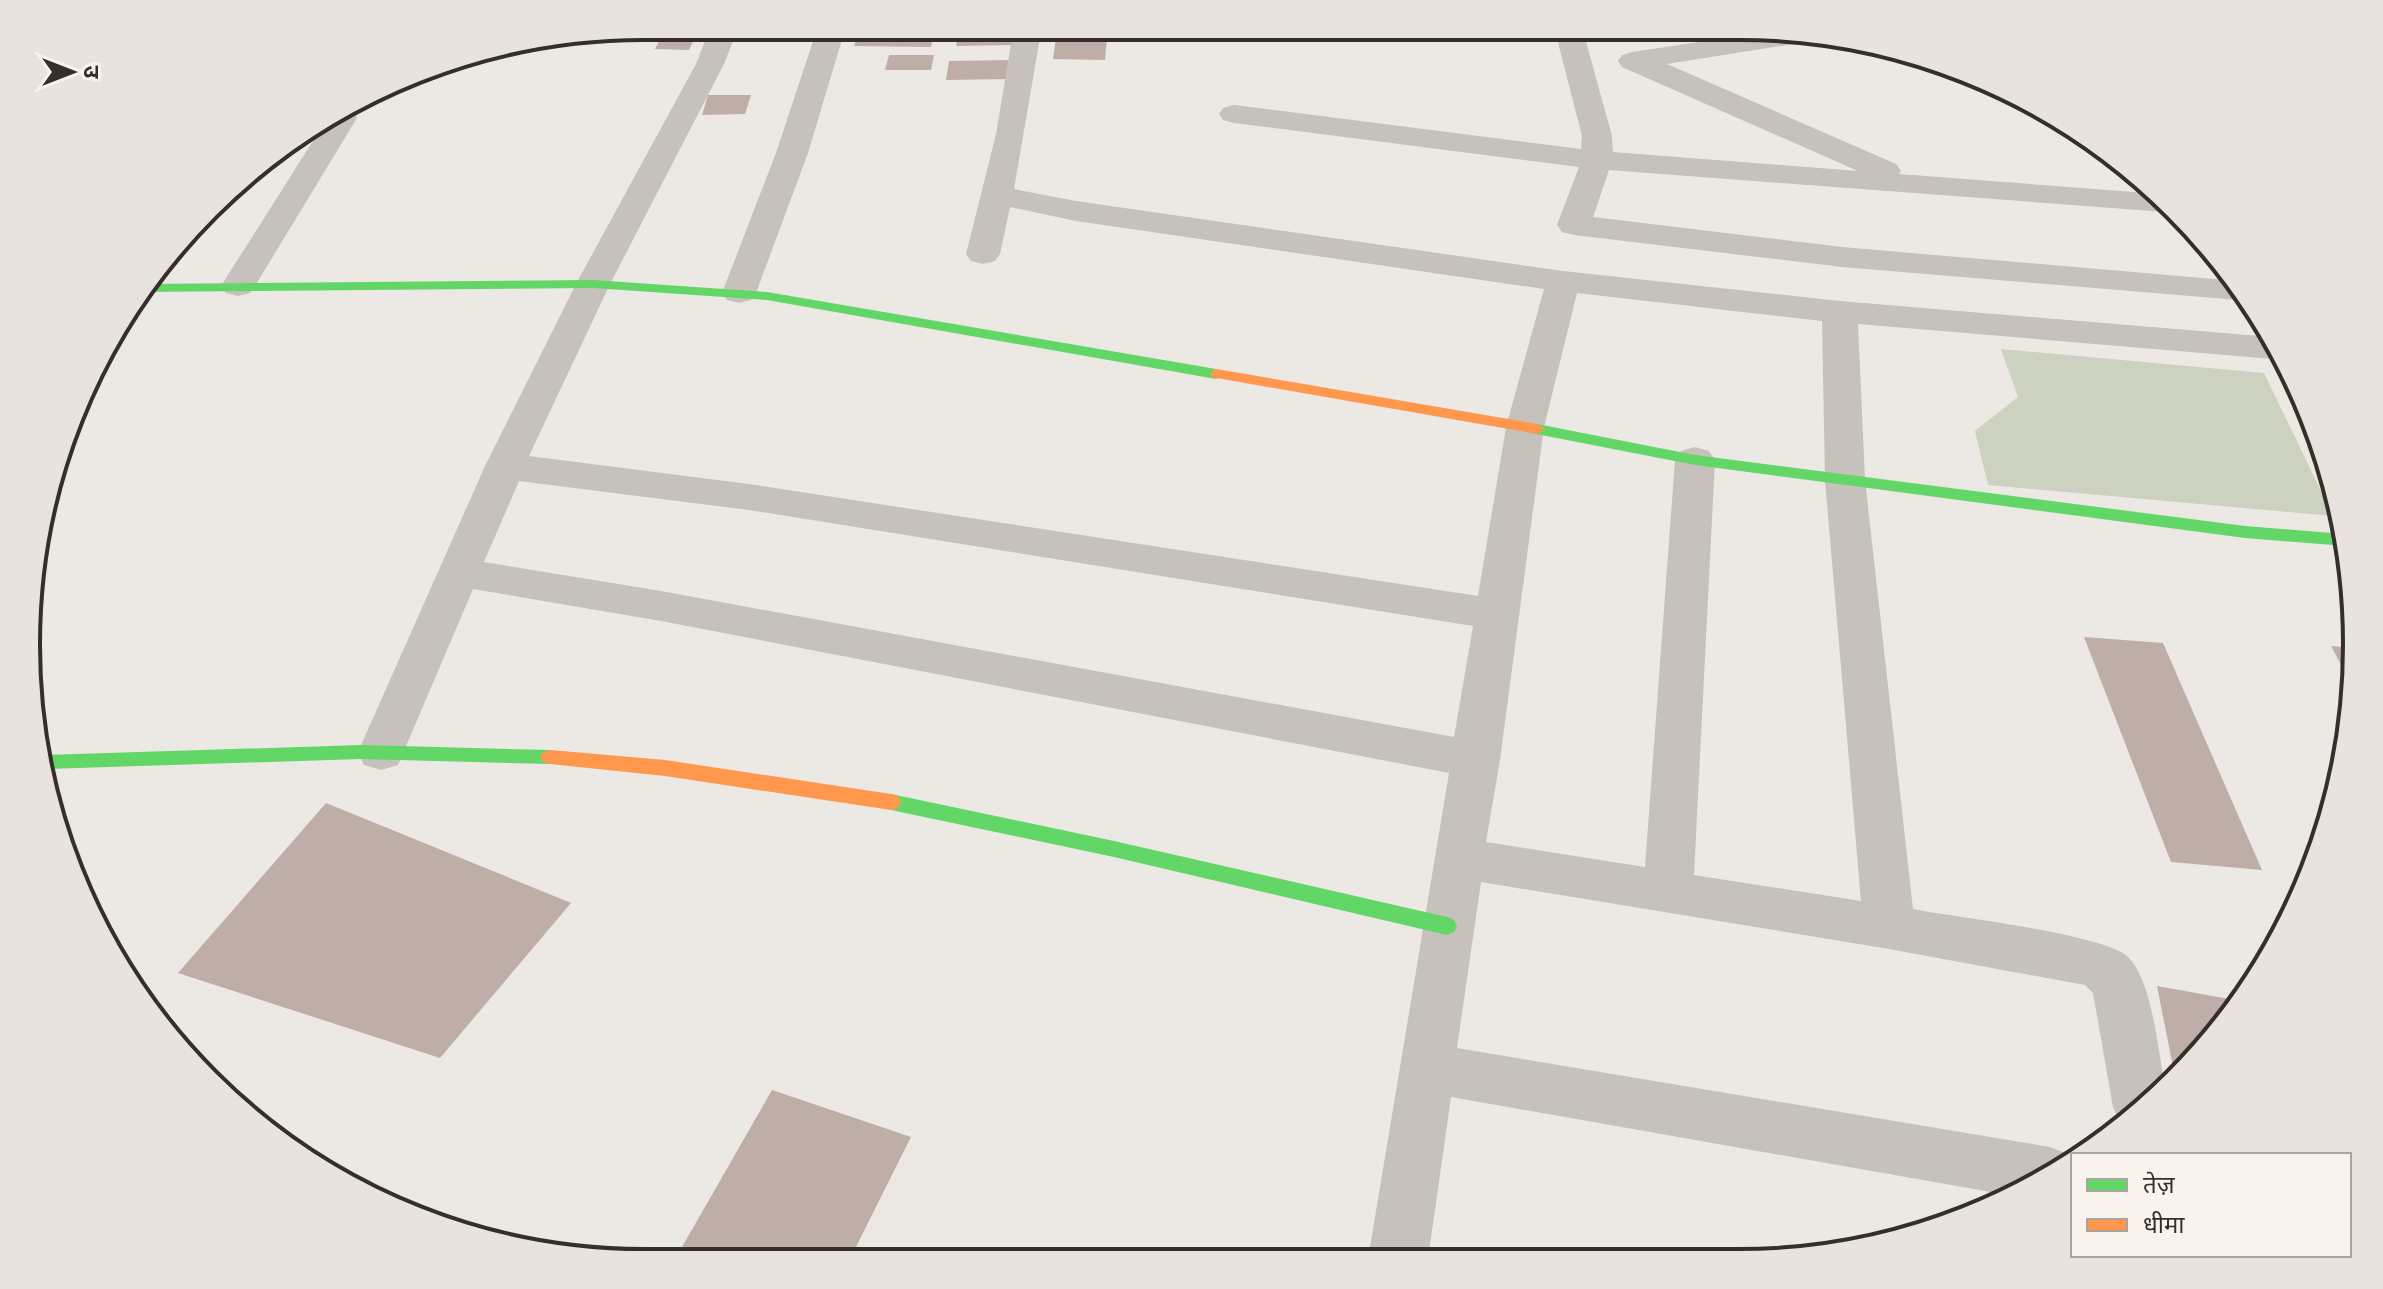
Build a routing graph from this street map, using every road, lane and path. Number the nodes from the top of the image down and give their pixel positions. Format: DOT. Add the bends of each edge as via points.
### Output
graph roads {
  1 [pos="719,40"];
  2 [pos="828,40"];
  3 [pos="1026,40"];
  4 [pos="1571,40"];
  5 [pos="1764,41"];
  6 [pos="1635,61"];
  7 [pos="1578,67"];
  8 [pos="1234,114"];
  9 [pos="339,123"];
  10 [pos="1597,160"];
  11 [pos="1918,186"];
  12 [pos="997,195"];
  13 [pos="2152,204"];
  14 [pos="983,254"];
  15 [pos="1563,281"];
  16 [pos="593,284"];
  17 [pos="238,286"];
  18 [pos="157,288"];
  19 [pos="2228,291"];
  20 [pos="739,293"];
  21 [pos="1840,312"];
  22 [pos="2265,347"];
  23 [pos="1525,427"];
  24 [pos="1695,460"];
  25 [pos="505,466"];
  26 [pos="1845,480"];
  27 [pos="2333,539"];
  28 [pos="458,572"];
  29 [pos="1494,614"];
  30 [pos="381,752"];
  31 [pos="1477,760"];
  32 [pos="52,762"];
  33 [pos="1459,858"];
  34 [pos="1668,891"];
  35 [pos="1447,926"];
  36 [pos="1889,927"];
  37 [pos="1426,1068"];
  38 [pos="2139,1097"];
  39 [pos="2033,1172"];
  40 [pos="1399,1249"];
  1 -- 16 [label="street"];
  2 -- 20 [label="street"];
  3 -- 12 [label="street"];
  4 -- 7 [label="street"];
  5 -- 6 [label="street"];
  6 -- 7 [label="street"];
  6 -- 11 [label="street"];
  7 -- 10 [label="street" via="1596,125"];
  8 -- 10 [label="street"];
  9 -- 17 [label="street"];
  10 -- 11 [label="street"];
  10 -- 19 [label="street" via="1574,225 1842,257"];
  11 -- 13 [label="street"];
  12 -- 14 [label="street"];
  12 -- 15 [label="street"];
  15 -- 21 [label="street"];
  15 -- 23 [label="street"];
  16 -- 17 [label="street"];
  16 -- 20 [label="street"];
  16 -- 25 [label="street"];
  17 -- 18 [label="street"];
  20 -- 23 [label="street"];
  21 -- 22 [label="street"];
  21 -- 26 [label="street"];
  23 -- 24 [label="street"];
  23 -- 29 [label="street"];
  24 -- 26 [label="street"];
  24 -- 34 [label="street"];
  25 -- 28 [label="street"];
  25 -- 29 [label="street" via="749,497"];
  26 -- 27 [label="street"];
  26 -- 36 [label="street"];
  28 -- 30 [label="street"];
  28 -- 31 [label="street"];
  29 -- 31 [label="street"];
  30 -- 32 [label="street"];
  30 -- 35 [label="street" via="550,756 748,778 943,811"];
  31 -- 33 [label="street"];
  33 -- 34 [label="street"];
  33 -- 35 [label="street"];
  34 -- 36 [label="street"];
  35 -- 37 [label="street"];
  36 -- 38 [label="street" via="2083,960 2110,974 2119,990"];
  37 -- 39 [label="street"];
  37 -- 40 [label="street"];
}
